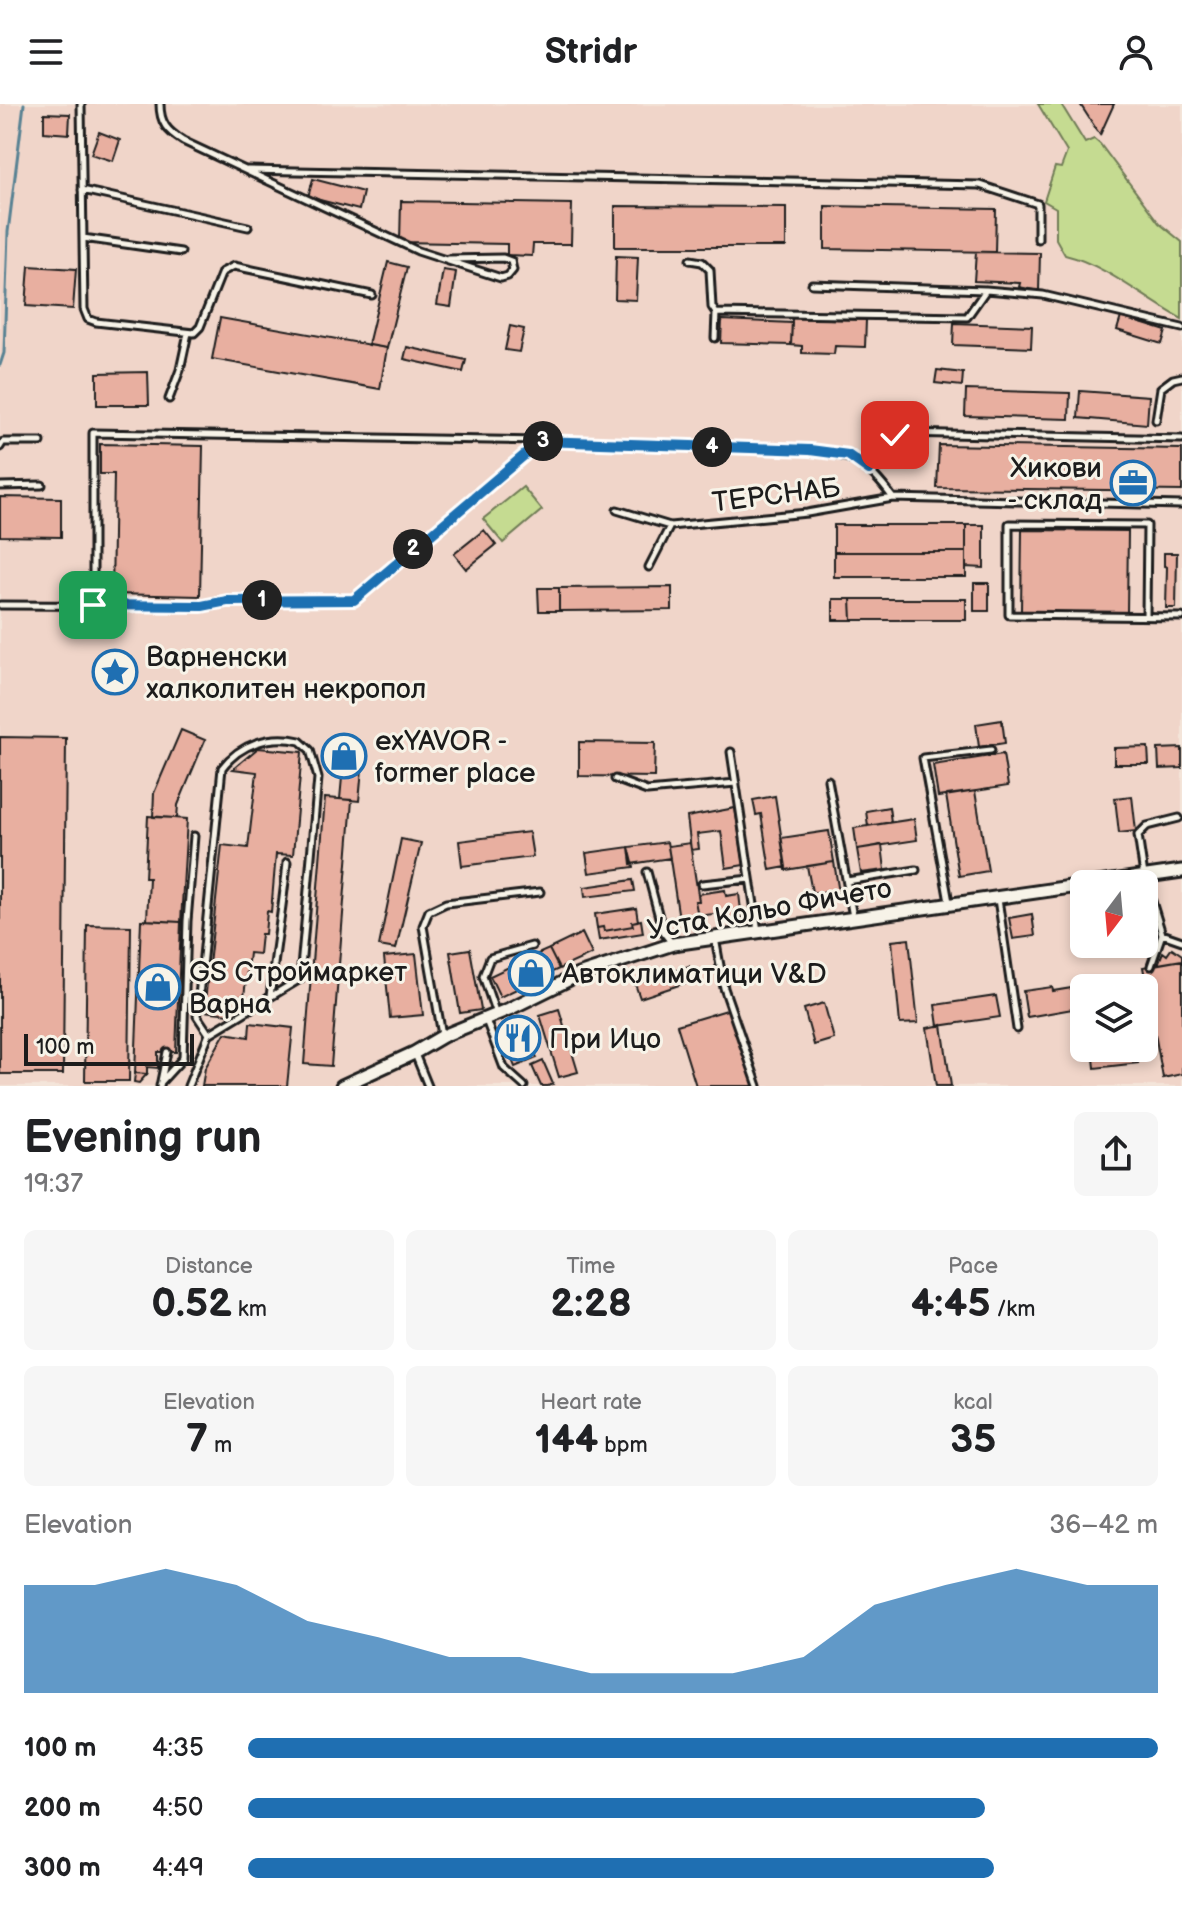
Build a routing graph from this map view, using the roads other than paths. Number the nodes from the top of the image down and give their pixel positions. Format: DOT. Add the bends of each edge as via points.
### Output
graph roads {
  1 [pos="81,104"];
  2 [pos="160,104"];
  3 [pos="247,170"];
  4 [pos="82,190"];
  5 [pos="248,227"];
  6 [pos="83,238"];
  7 [pos="1038,239"];
  8 [pos="181,252"];
  9 [pos="448,259"];
  10 [pos="690,260"];
  11 [pos="812,284"];
  12 [pos="986,290"];
  13 [pos="372,295"];
  14 [pos="716,313"];
  15 [pos="1182,328"];
  16 [pos="188,333"];
  17 [pos="715,338"];
  18 [pos="1182,377"];
  19 [pos="169,399"];
  20 [pos="1156,420"];
  21 [pos="1182,439"];
  22 [pos="541,441"];
  23 [pos="41,442"];
  24 [pos="0,447"];
  25 [pos="869,470"];
  26 [pos="42,485"];
  27 [pos="0,486"];
  28 [pos="893,498"];
  29 [pos="1182,505"];
  30 [pos="617,510"];
  31 [pos="670,526"];
  32 [pos="649,567"];
  33 [pos="0,605"];
  34 [pos="93,605"];
  35 [pos="1146,616"];
  36 [pos="1182,617"];
  37 [pos="991,750"];
  38 [pos="731,752"];
  39 [pos="615,779"];
  40 [pos="828,780"];
  41 [pos="736,783"];
  42 [pos="1179,818"];
  43 [pos="194,836"];
  44 [pos="287,862"];
  45 [pos="916,870"];
  46 [pos="1143,870"];
  47 [pos="1182,871"];
  48 [pos="647,872"];
  49 [pos="1158,874"];
  50 [pos="750,879"];
  51 [pos="847,881"];
  52 [pos="702,884"];
  53 [pos="1070,886"];
  54 [pos="540,892"];
  55 [pos="998,896"];
  56 [pos="949,903"];
  57 [pos="853,918"];
  58 [pos="1158,921"];
  59 [pos="758,932"];
  60 [pos="1162,934"];
  61 [pos="715,938"];
  62 [pos="1182,941"];
  63 [pos="673,944"];
  64 [pos="532,946"];
  65 [pos="1151,966"];
  66 [pos="269,998"];
  67 [pos="491,1016"];
  68 [pos="1017,1029"];
  69 [pos="209,1034"];
  70 [pos="443,1036"];
  71 [pos="167,1052"];
  72 [pos="414,1053"];
  73 [pos="161,1084"];
  74 [pos="188,1086"];
  75 [pos="342,1086"];
  76 [pos="428,1086"];
  77 [pos="524,1086"];
  78 [pos="758,1086"];
  1 -- 4 [label="lane"];
  2 -- 3 [label="lane" via="168,131"];
  3 -- 7 [label="lane" via="980,185 1038,204"];
  3 -- 9 [label="lane" via="418,251"];
  4 -- 5 [label="lane"];
  4 -- 6 [label="lane"];
  6 -- 8 [label="lane"];
  6 -- 16 [label="lane" via="88,319"];
  9 -- 9 [label="lane" via="501,278 513,270 511,261 503,258"];
  10 -- 14 [label="lane" via="710,270"];
  11 -- 12 [label="lane"];
  12 -- 14 [label="lane" via="967,317"];
  12 -- 15 [label="lane" via="1043,295"];
  13 -- 16 [label="lane" via="230,266 220,276 198,330"];
  14 -- 17 [label="lane"];
  16 -- 19 [label="lane"];
  18 -- 20 [label="lane" via="1161,388"];
  21 -- 25 [label="lane" via="903,433 895,435"];
  22 -- 25 [label="lane" via="810,450 848,455"];
  22 -- 34 [label="lane" via="354,600"];
  22 -- 34 [label="lane" via="93,433"];
  23 -- 24 [label="lane" via="3,442"];
  25 -- 28 [label="lane"];
  26 -- 27 [label="lane"];
  28 -- 29 [label="lane, ТЕРСНАБ"];
  28 -- 31 [label="lane, ТЕРСНАБ" via="807,513"];
  30 -- 31 [label="lane, ТЕРСНАБ"];
  31 -- 32 [label="lane"];
  33 -- 34 [label="lane"];
  35 -- 35 [label="lane" via="1147,525 1009,524 1009,615"];
  35 -- 36 [label="lane"];
  37 -- 56 [label="lane" via="923,758"];
  38 -- 41 [label="lane"];
  39 -- 41 [label="lane" via="647,791"];
  40 -- 51 [label="lane"];
  41 -- 50 [label="lane"];
  42 -- 46 [label="lane" via="1140,831"];
  43 -- 73 [label="lane" via="183,1058"];
  44 -- 66 [label="lane"];
  45 -- 51 [label="lane"];
  47 -- 49 [label="street, Уста Кольо Фичето"];
  48 -- 63 [label="lane" via="663,932"];
  50 -- 52 [label="lane"];
  50 -- 59 [label="lane"];
  51 -- 57 [label="lane"];
  53 -- 55 [label="street, Уста Кольо Фичето"];
  54 -- 70 [label="lane" via="446,903 429,911 423,926"];
  55 -- 56 [label="street, Уста Кольо Фичето"];
  55 -- 68 [label="lane"];
  56 -- 57 [label="street, Уста Кольо Фичето"];
  57 -- 59 [label="street, Уста Кольо Фичето"];
  58 -- 60 [label="lane"];
  59 -- 61 [label="street, Уста Кольо Фичето"];
  60 -- 62 [label="lane"];
  60 -- 65 [label="lane"];
  61 -- 63 [label="street, Уста Кольо Фичето"];
  61 -- 78 [label="lane" via="724,988"];
  63 -- 67 [label="street, Уста Кольо Фичето" via="578,975"];
  64 -- 67 [label="lane" via="490,958 483,976"];
  66 -- 69 [label="lane"];
  66 -- 69 [label="lane" via="300,979 318,778 310,750 294,740 257,741 222,768 197,1016"];
  67 -- 70 [label="street, Уста Кольо Фичето"];
  67 -- 77 [label="lane" via="504,1068"];
  69 -- 74 [label="lane"];
  70 -- 72 [label="street, Уста Кольо Фичето"];
  71 -- 73 [label="lane"];
  72 -- 75 [label="street, Уста Кольо Фичето"];
  72 -- 76 [label="lane"];
}
